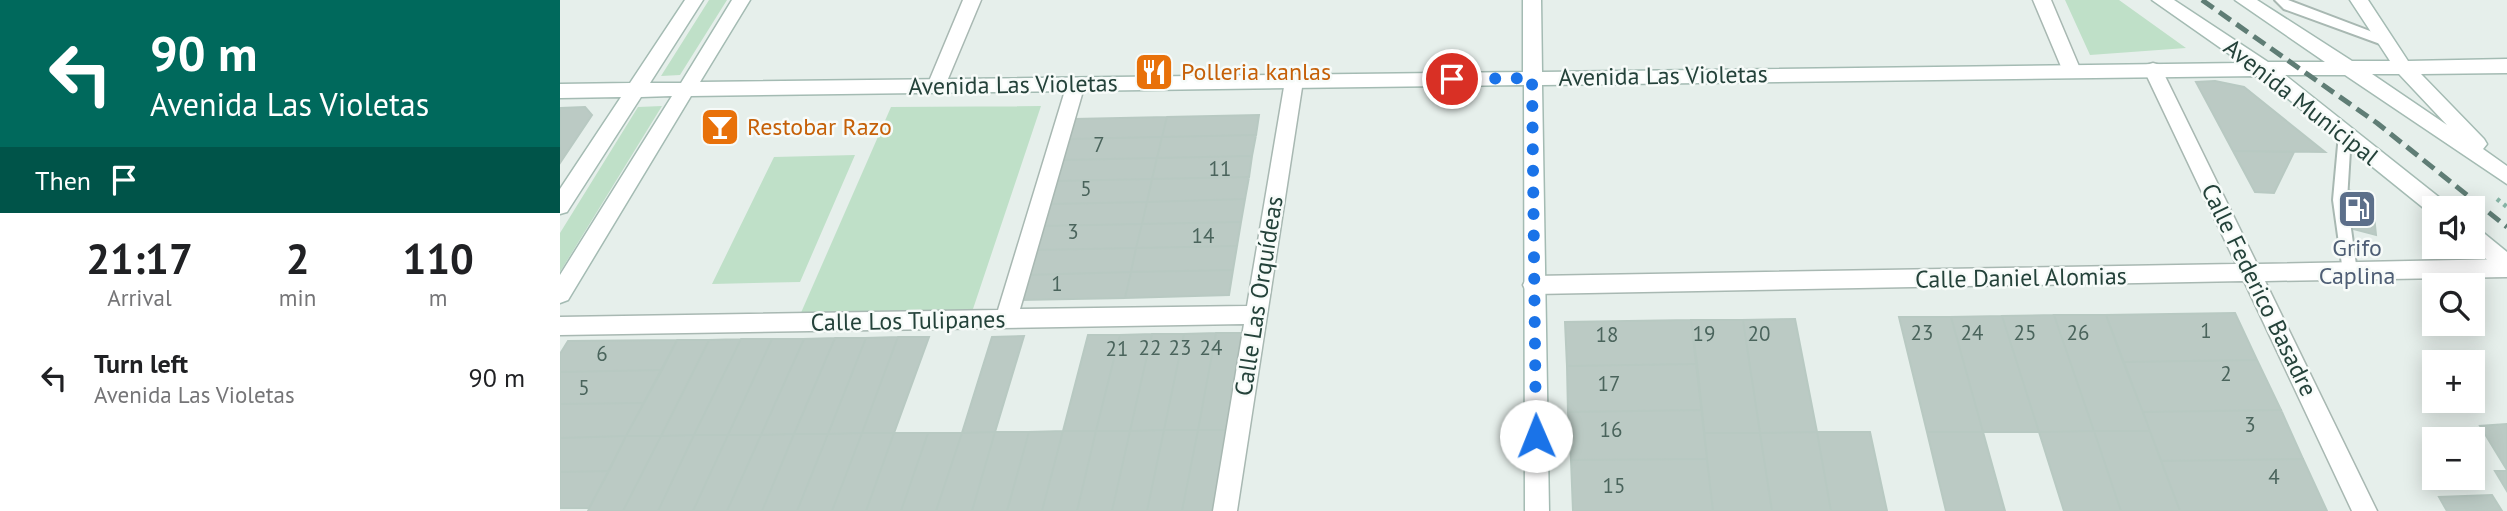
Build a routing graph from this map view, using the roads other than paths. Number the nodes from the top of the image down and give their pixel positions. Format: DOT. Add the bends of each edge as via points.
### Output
graph roads {
  1 [pos="694,0"];
  2 [pos="741,0"];
  3 [pos="972,0"];
  4 [pos="1532,0"];
  5 [pos="2042,0"];
  6 [pos="2161,0"];
  7 [pos="2244,0"];
  8 [pos="2359,0"];
  9 [pos="2286,2"];
  10 [pos="2279,23"];
  11 [pos="2387,42"];
  12 [pos="2507,66"];
  13 [pos="2403,67"];
  14 [pos="2263,68"];
  15 [pos="2348,68"];
  16 [pos="2152,70"];
  17 [pos="2073,71"];
  18 [pos="1532,78"];
  19 [pos="1294,81"];
  20 [pos="1076,84"];
  21 [pos="936,86"];
  22 [pos="686,89"];
  23 [pos="636,90"];
  24 [pos="560,91"];
  25 [pos="2345,134"];
  26 [pos="2507,176"];
  27 [pos="2423,196"];
  28 [pos="560,206"];
  29 [pos="2485,247"];
  30 [pos="2507,266"];
  31 [pos="2350,272"];
  32 [pos="2251,274"];
  33 [pos="1534,285"];
  34 [pos="560,294"];
  35 [pos="1256,315"];
  36 [pos="1006,319"];
  37 [pos="560,326"];
  38 [pos="1225,511"];
  39 [pos="1537,511"];
  40 [pos="2365,511"];
  1 -- 23 [label="street"];
  2 -- 22 [label="street"];
  3 -- 21 [label="street"];
  4 -- 18 [label="street"];
  5 -- 17 [label="street"];
  6 -- 14 [label="street, Avenida Municipal"];
  7 -- 10 [label="street, Avenida Municipal"];
  8 -- 11 [label="street"];
  9 -- 10 [label="lane"];
  9 -- 11 [label="lane"];
  10 -- 15 [label="street, Avenida Municipal"];
  11 -- 13 [label="street"];
  12 -- 13 [label="street, Avenida Las Violetas"];
  13 -- 15 [label="street, Avenida Las Violetas"];
  13 -- 26 [label="street"];
  14 -- 15 [label="street, Avenida Las Violetas"];
  14 -- 16 [label="street, Avenida Las Violetas"];
  14 -- 25 [label="street, Avenida Municipal"];
  15 -- 26 [label="street, Avenida Municipal"];
  16 -- 17 [label="street, Avenida Las Violetas"];
  16 -- 32 [label="street, Calle Federico Basadre"];
  17 -- 18 [label="street, Avenida Las Violetas"];
  18 -- 19 [label="street, Avenida Las Violetas"];
  18 -- 33 [label="street"];
  19 -- 20 [label="street, Avenida Las Violetas"];
  19 -- 35 [label="street, Calle Las Orquídeas"];
  20 -- 21 [label="street, Avenida Las Violetas"];
  20 -- 36 [label="street"];
  21 -- 22 [label="street, Avenida Las Violetas"];
  22 -- 23 [label="street, Avenida Las Violetas"];
  22 -- 34 [label="street"];
  23 -- 24 [label="street, Avenida Las Violetas"];
  23 -- 28 [label="street"];
  25 -- 27 [label="street, Avenida Municipal"];
  25 -- 31 [label="lane" via="2340,200"];
  29 -- 30 [label="street"];
  30 -- 31 [label="street, Calle Daniel Alomias"];
  31 -- 32 [label="street, Calle Daniel Alomias"];
  32 -- 33 [label="street, Calle Daniel Alomias"];
  32 -- 40 [label="street, Calle Federico Basadre"];
  33 -- 39 [label="street"];
  35 -- 36 [label="street, Calle Los Tulipanes"];
  35 -- 38 [label="street, Calle Las Orquídeas"];
  36 -- 37 [label="street, Calle Los Tulipanes"];
}
